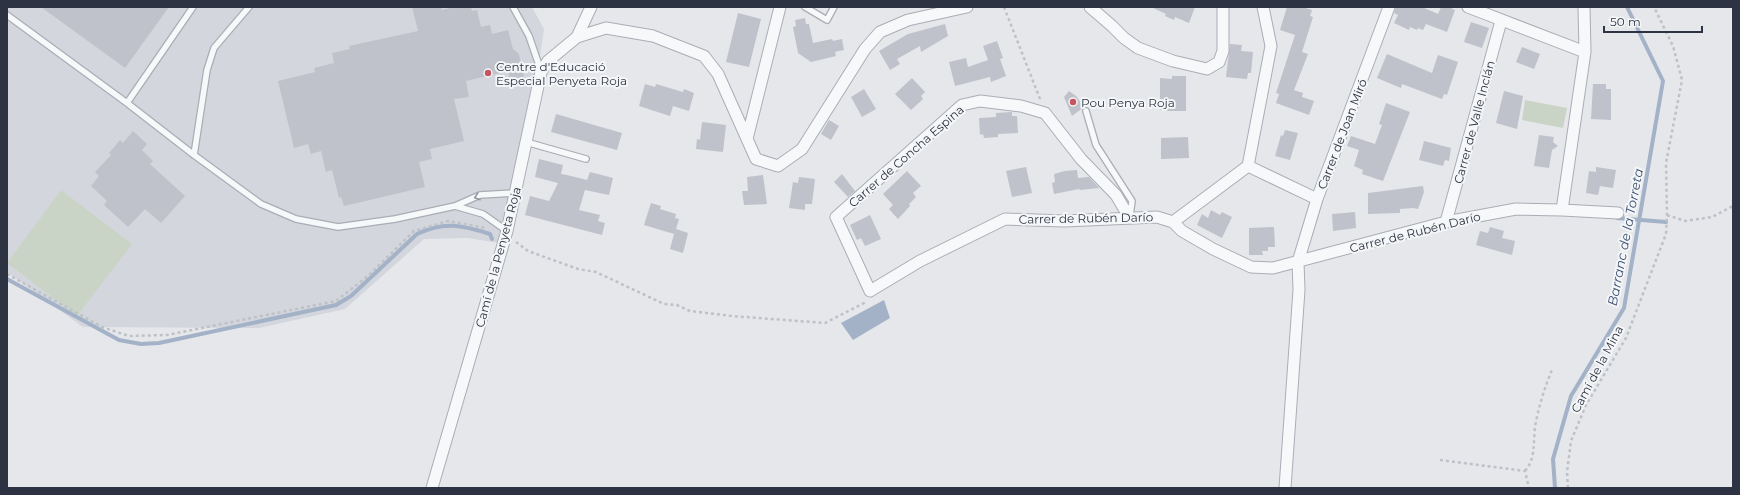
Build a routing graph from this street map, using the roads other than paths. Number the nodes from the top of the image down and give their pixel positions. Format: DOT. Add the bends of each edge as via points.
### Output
graph roads {
  1 [pos="193,7"];
  2 [pos="249,7"];
  3 [pos="513,7"];
  4 [pos="591,7"];
  5 [pos="780,7"];
  6 [pos="805,7"];
  7 [pos="834,7"];
  8 [pos="967,7"];
  9 [pos="1090,7"];
  10 [pos="1223,7"];
  11 [pos="1263,7"];
  12 [pos="1389,7"];
  13 [pos="1468,7"];
  14 [pos="1584,7"];
  15 [pos="7,15"];
  16 [pos="1502,21"];
  17 [pos="577,37"];
  18 [pos="1585,52"];
  19 [pos="541,72"];
  20 [pos="127,103"];
  21 [pos="1086,111"];
  22 [pos="747,139"];
  23 [pos="526,142"];
  24 [pos="194,155"];
  25 [pos="586,159"];
  26 [pos="1248,166"];
  27 [pos="515,193"];
  28 [pos="1317,199"];
  29 [pos="455,206"];
  30 [pos="1562,210"];
  31 [pos="1618,213"];
  32 [pos="1130,218"];
  33 [pos="1174,222"];
  34 [pos="1446,222"];
  35 [pos="507,231"];
  36 [pos="1298,262"];
  37 [pos="870,291"];
  38 [pos="432,488"];
  39 [pos="1285,488"];
  1 -- 20 [label="lane"];
  2 -- 24 [label="lane" via="214,48 207,70"];
  3 -- 19 [label="lane" via="528,36"];
  4 -- 17 [label="street"];
  5 -- 22 [label="street"];
  6 -- 7 [label="lane" via="827,20"];
  8 -- 22 [label="street" via="908,20 880,32 865,49 802,149 778,166 756,159"];
  9 -- 10 [label="street" via="1138,48 1173,61 1207,69 1219,62 1223,51"];
  11 -- 26 [label="street" via="1271,46"];
  12 -- 28 [label="street, Carrer de Joan Miró"];
  13 -- 16 [label="street"];
  14 -- 18 [label="street"];
  15 -- 20 [label="lane"];
  16 -- 18 [label="street"];
  16 -- 34 [label="street, Carrer de Valle Inclán"];
  17 -- 19 [label="street, Camí de la Penyeta Roja" via="552,57"];
  17 -- 22 [label="street" via="606,28 653,36 704,56 718,74"];
  18 -- 30 [label="street"];
  19 -- 23 [label="street, Camí de la Penyeta Roja"];
  20 -- 24 [label="lane"];
  21 -- 32 [label="lane" via="1096,145 1132,201"];
  23 -- 25 [label="lane"];
  23 -- 27 [label="street, Camí de la Penyeta Roja"];
  24 -- 29 [label="lane" via="261,204 296,219 338,227 395,219"];
  26 -- 28 [label="street"];
  26 -- 33 [label="street"];
  27 -- 29 [label="lane, one-way" via="480,195"];
  27 -- 35 [label="street, Camí de la Penyeta Roja"];
  28 -- 36 [label="street, Carrer de Joan Miró"];
  29 -- 35 [label="lane" via="483,214"];
  30 -- 31 [label="street, Carrer de Rubén Darío"];
  30 -- 34 [label="street, Carrer de Rubén Darío" via="1516,209"];
  32 -- 33 [label="street, Carrer de Rubén Darío" via="1157,217"];
  32 -- 37 [label="street, Carrer de Rubén Darío" via="1064,221 1005,219 920,261"];
  32 -- 37 [label="street, Carrer de Concha Espina" via="1116,195 1081,159 1045,113 1021,106 980,101 962,105 836,217"];
  33 -- 36 [label="street, Carrer de Rubén Darío" via="1182,231 1251,267 1273,268"];
  34 -- 36 [label="street, Carrer de Rubén Darío"];
  35 -- 38 [label="street, Camí de la Penyeta Roja"];
  36 -- 39 [label="street, Carrer de Joan Miró" via="1299,290"];
}
